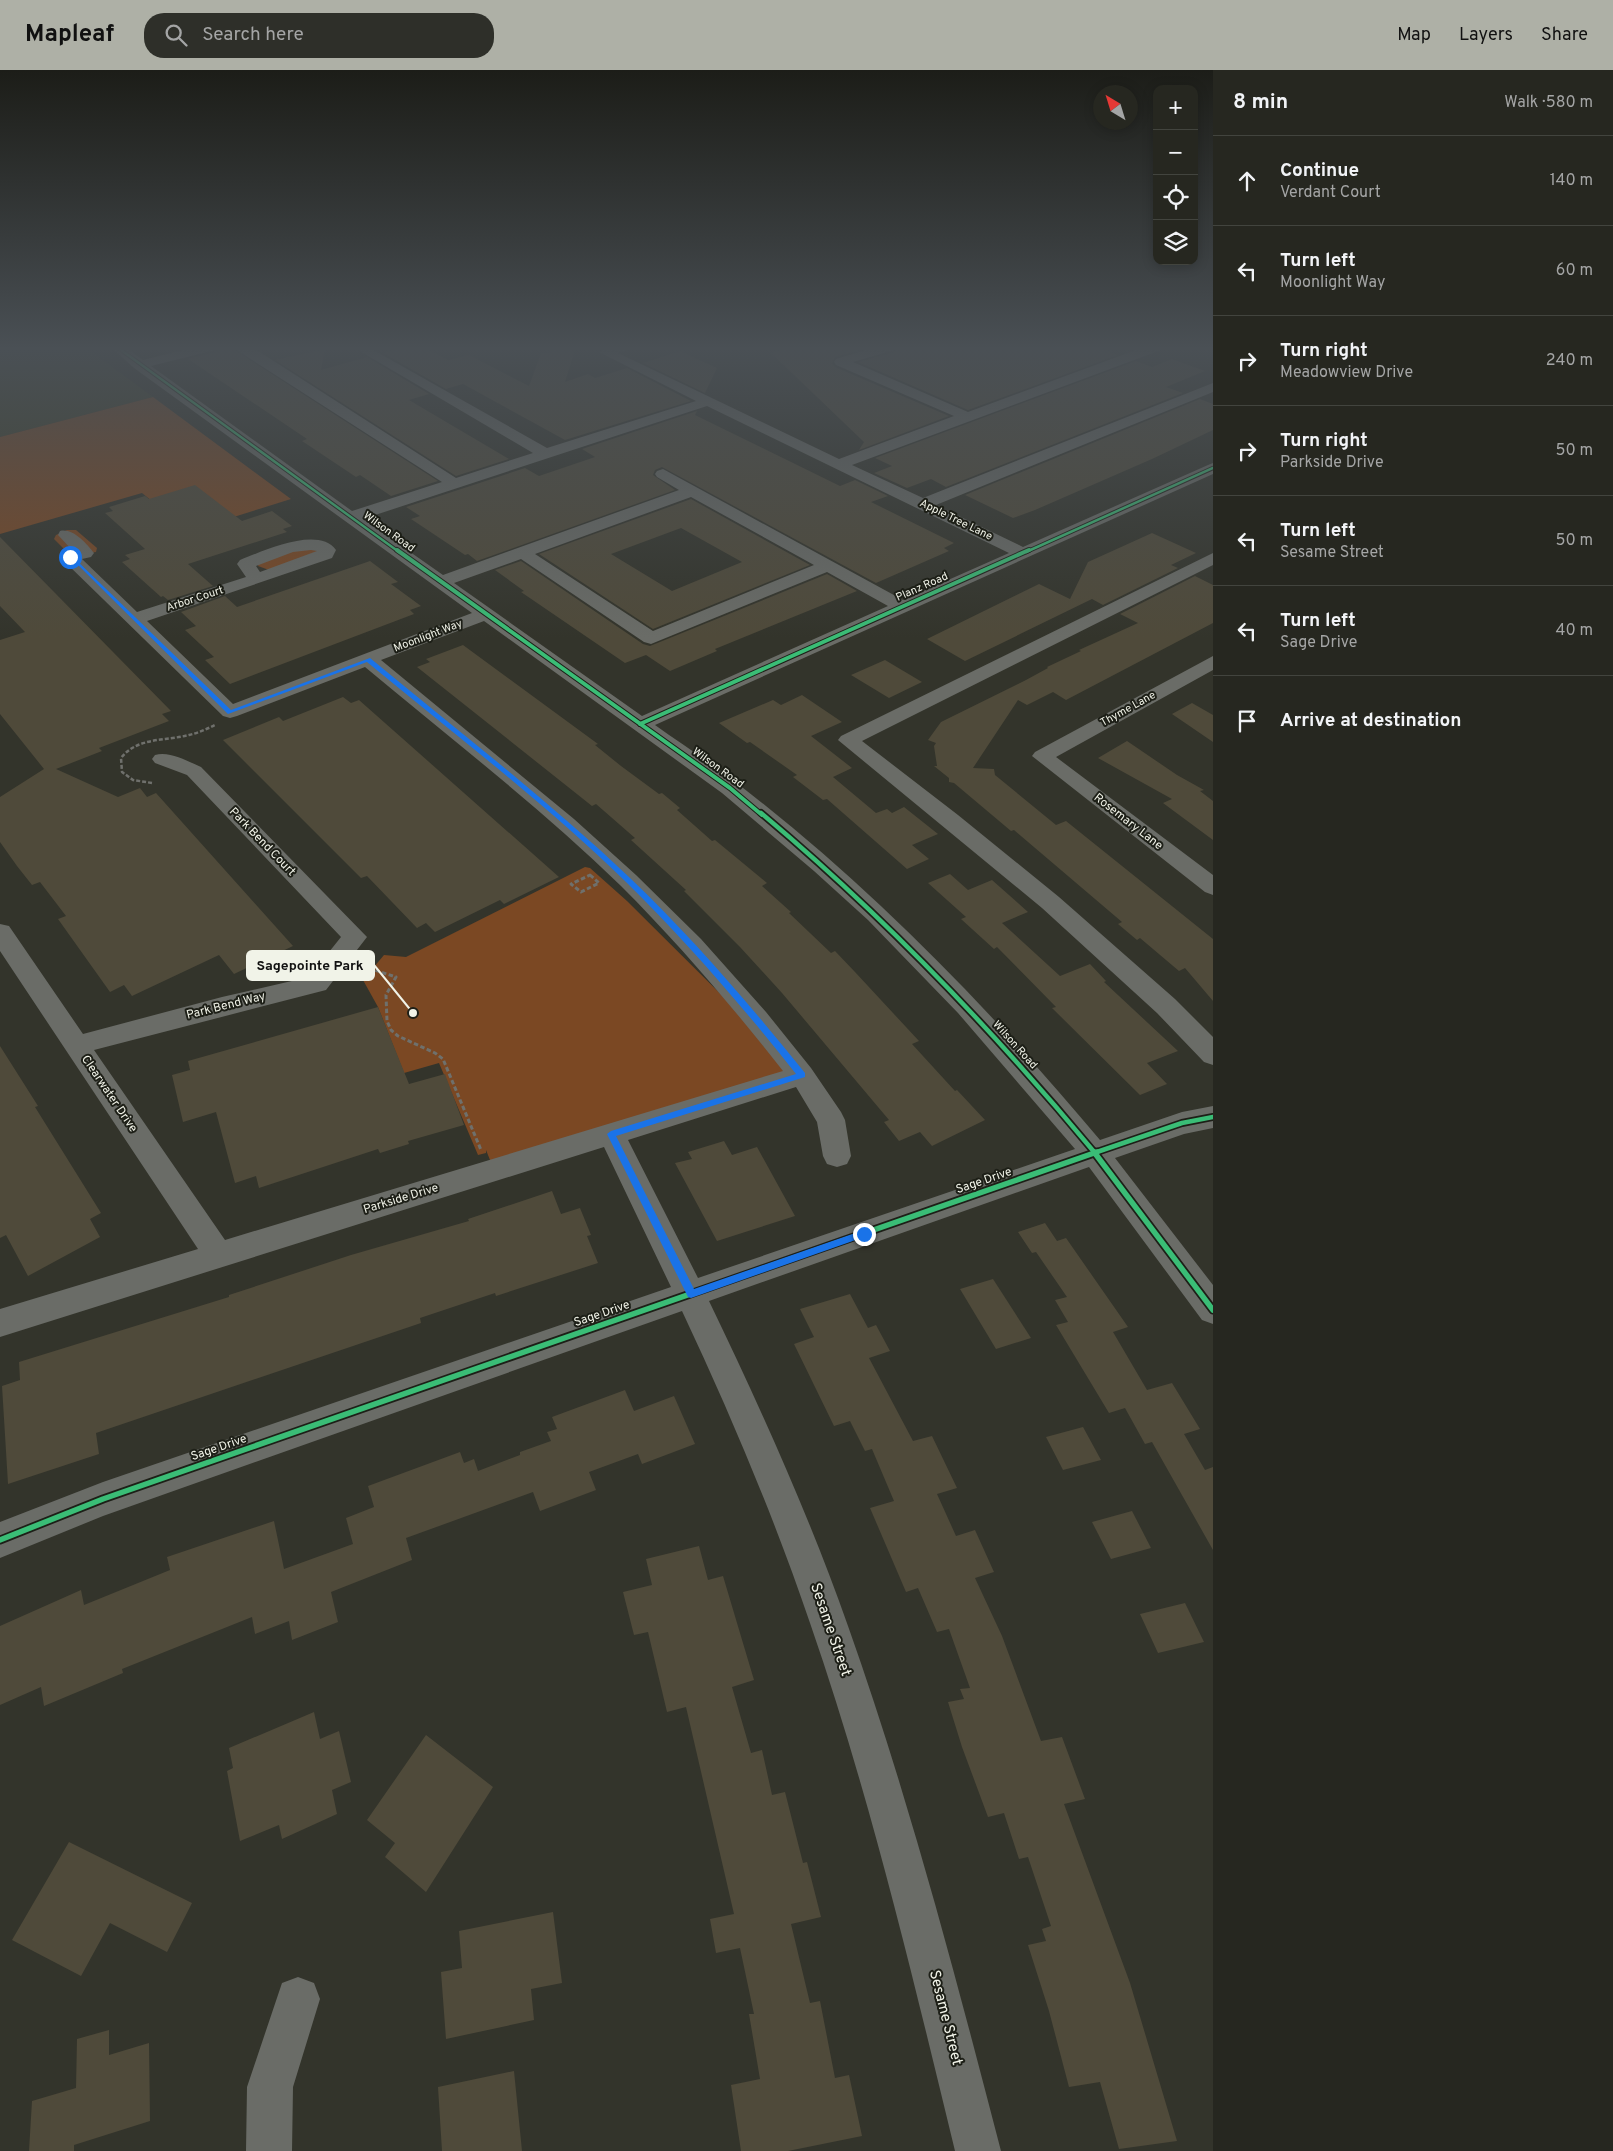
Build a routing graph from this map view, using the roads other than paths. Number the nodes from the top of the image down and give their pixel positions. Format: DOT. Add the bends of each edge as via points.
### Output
graph roads {
  1 [pos="249,444"];
  2 [pos="393,444"];
  3 [pos="529,444"];
  4 [pos="577,444"];
  5 [pos="797,444"];
  6 [pos="892,444"];
  7 [pos="1074,444"];
  8 [pos="546,454"];
  9 [pos="839,464"];
  10 [pos="1213,468"];
  11 [pos="664,474"];
  12 [pos="455,484"];
  13 [pos="692,491"];
  14 [pos="923,504"];
  15 [pos="351,517"];
  16 [pos="66,535"];
  17 [pos="524,553"];
  18 [pos="1023,553"];
  19 [pos="1213,558"];
  20 [pos="828,566"];
  21 [pos="256,579"];
  22 [pos="441,582"];
  23 [pos="903,607"];
  24 [pos="486,614"];
  25 [pos="134,619"];
  26 [pos="368,659"];
  27 [pos="1213,662"];
  28 [pos="1193,673"];
  29 [pos="1213,683"];
  30 [pos="640,724"];
  31 [pos="1042,756"];
  32 [pos="162,758"];
  33 [pos="1213,887"];
  34 [pos="0,932"];
  35 [pos="355,937"];
  36 [pos="76,1045"];
  37 [pos="1213,1055"];
  38 [pos="802,1075"];
  39 [pos="1213,1117"];
  40 [pos="611,1134"];
  41 [pos="1095,1154"];
  42 [pos="837,1156"];
  43 [pos="219,1256"];
  44 [pos="691,1294"];
  45 [pos="1213,1310"];
  46 [pos="0,1323"];
  47 [pos="0,1540"];
  48 [pos="298,1999"];
  49 [pos="269,2151"];
  50 [pos="978,2151"];
  1 -- 15 [label="street, Wilson Road"];
  2 -- 12 [label="street"];
  3 -- 8 [label="street"];
  4 -- 8 [label="street"];
  5 -- 9 [label="street, Apple Tree Lane"];
  6 -- 9 [label="street"];
  7 -- 14 [label="street"];
  8 -- 12 [label="street"];
  9 -- 14 [label="street, Apple Tree Lane"];
  10 -- 18 [label="street, Planz Road"];
  11 -- 13 [label="street"];
  12 -- 15 [label="street"];
  13 -- 17 [label="street"];
  13 -- 20 [label="street"];
  14 -- 18 [label="street, Apple Tree Lane"];
  15 -- 22 [label="street, Wilson Road"];
  16 -- 25 [label="street" via="85,552 70,557"];
  17 -- 20 [label="street" via="651,638"];
  17 -- 22 [label="street"];
  18 -- 23 [label="street, Planz Road"];
  19 -- 37 [label="street" via="848,740 957,823 1066,914 1193,1031"];
  20 -- 23 [label="street"];
  21 -- 25 [label="street, Arbor Court"];
  22 -- 24 [label="street, Wilson Road"];
  23 -- 30 [label="street, Planz Road"];
  24 -- 26 [label="street, Moonlight Way"];
  24 -- 30 [label="street, Wilson Road"];
  25 -- 26 [label="street, Moonlight Way" via="230,712"];
  26 -- 38 [label="street" via="566,824 628,880 692,945"];
  27 -- 28 [label="street, Thyme Lane"];
  28 -- 29 [label="street"];
  28 -- 31 [label="street, Thyme Lane"];
  30 -- 41 [label="street, Wilson Road" via="730,788 802,847 876,915 954,993"];
  31 -- 33 [label="street, Rosemary Lane"];
  32 -- 35 [label="street, Park Bend Court" via="194,772"];
  34 -- 36 [label="street, Clearwater Drive"];
  35 -- 36 [label="street, Park Bend Way" via="317,984"];
  36 -- 43 [label="street, Clearwater Drive"];
  38 -- 40 [label="street, Parkside Drive"];
  38 -- 42 [label="street" via="832,1120"];
  39 -- 41 [label="street, Sage Drive" via="1182,1124"];
  40 -- 43 [label="street, Parkside Drive"];
  40 -- 44 [label="street, Sesame Street"];
  41 -- 44 [label="street, Sage Drive"];
  41 -- 45 [label="street, Wilson Road"];
  43 -- 46 [label="street, Parkside Drive"];
  44 -- 47 [label="street, Sage Drive" via="103,1499"];
  44 -- 50 [label="street, Sesame Street" via="746,1412 803,1552 861,1719 920,1920"];
  48 -- 49 [label="street" via="270,2087"];
}
